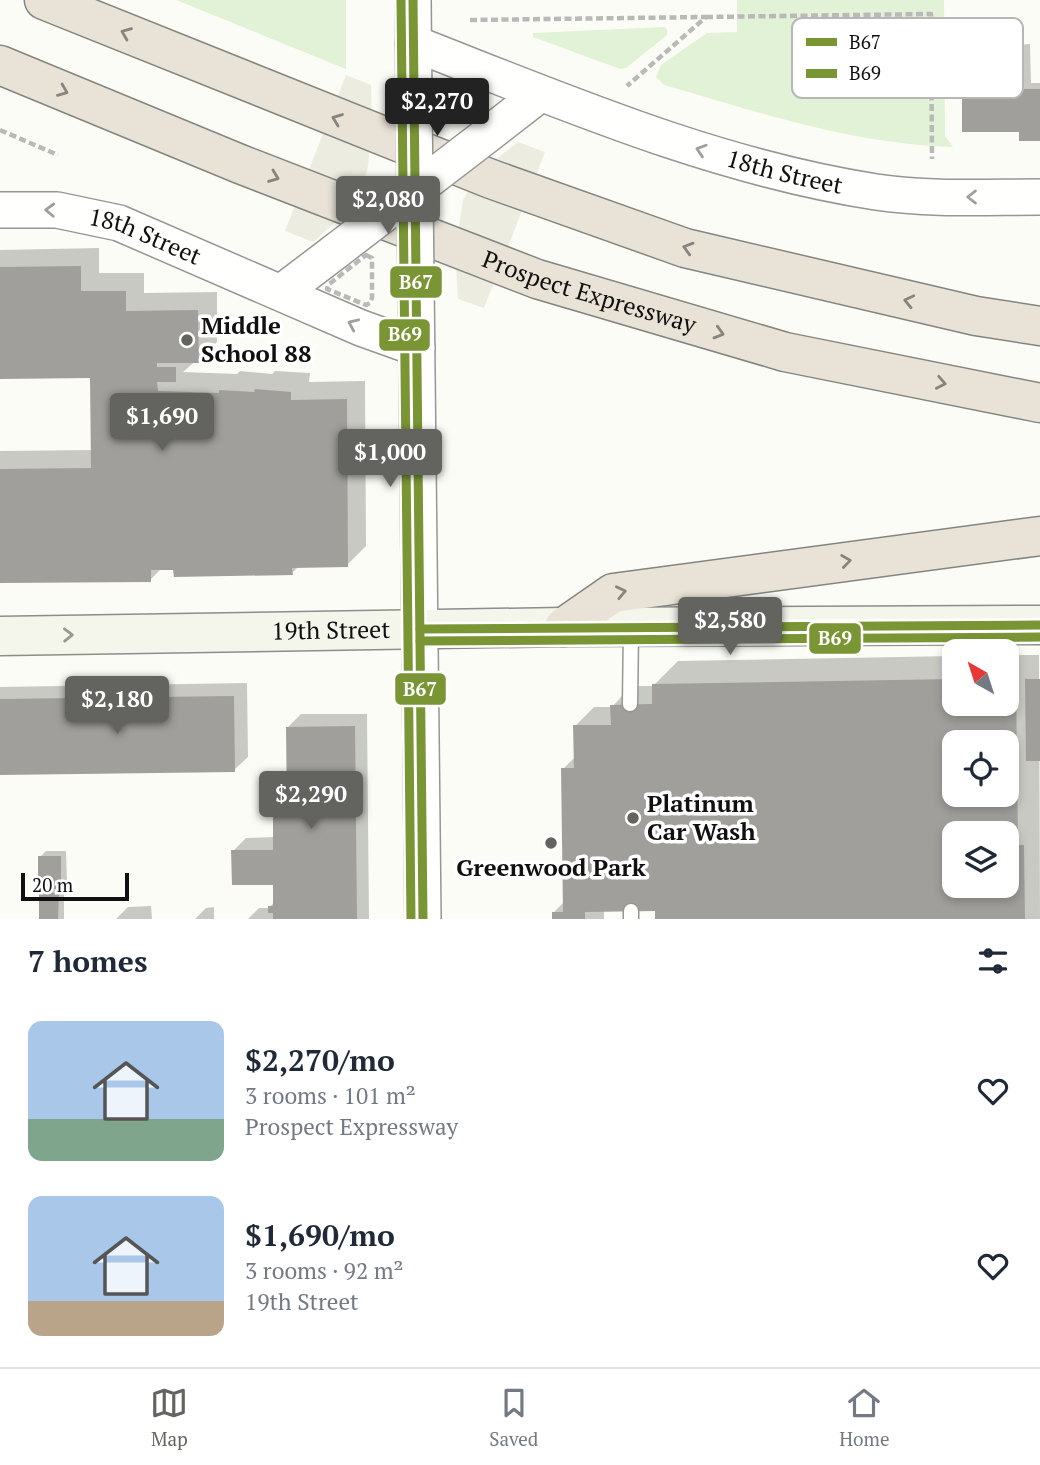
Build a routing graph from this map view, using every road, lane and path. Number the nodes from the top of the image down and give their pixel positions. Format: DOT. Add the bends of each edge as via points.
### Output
graph roads {
  1 [pos="44,0"];
  2 [pos="413,0"];
  3 [pos="706,18"];
  4 [pos="931,18"];
  5 [pos="470,20"];
  6 [pos="413,43"];
  7 [pos="0,65"];
  8 [pos="627,87"];
  9 [pos="540,94"];
  10 [pos="932,98"];
  11 [pos="0,130"];
  12 [pos="58,155"];
  13 [pos="932,159"];
  14 [pos="415,190"];
  15 [pos="1040,197"];
  16 [pos="0,210"];
  17 [pos="282,292"];
  18 [pos="1040,326"];
  19 [pos="417,348"];
  20 [pos="1040,403"];
  21 [pos="1040,537"];
  22 [pos="1040,625"];
  23 [pos="564,627"];
  24 [pos="631,628"];
  25 [pos="420,629"];
  26 [pos="0,636"];
  27 [pos="630,704"];
  28 [pos="423,919"];
  18 -- 1 [label="highway, one-way" via="976,316 685,248 491,179"];
  2 -- 6 [label="street"];
  3 -- 4 [label="path"];
  3 -- 5 [label="path"];
  3 -- 8 [label="path"];
  6 -- 9 [label="street, 18th Street"];
  6 -- 14 [label="street, bridge"];
  7 -- 20 [label="highway, Prospect Expressway, one-way" via="537,279 785,352"];
  9 -- 14 [label="street, bridge"];
  15 -- 9 [label="street, 18th Street, one-way" via="933,197 827,183 720,156"];
  10 -- 13 [label="path"];
  11 -- 12 [label="path"];
  14 -- 17 [label="street, bridge"];
  14 -- 19 [label="street, bridge"];
  17 -- 16 [label="street, 18th Street, one-way" via="119,223 57,210"];
  19 -- 17 [label="street, 18th Street, one-way"];
  19 -- 25 [label="street"];
  23 -- 21 [label="highway, one-way" via="612,593"];
  22 -- 24 [label="main road, 19th Street"];
  23 -- 24 [label="main road, 19th Street"];
  23 -- 25 [label="main road, 19th Street"];
  24 -- 27 [label="lane"];
  26 -- 25 [label="main road, 19th Street, one-way"];
  25 -- 28 [label="street"];
}
